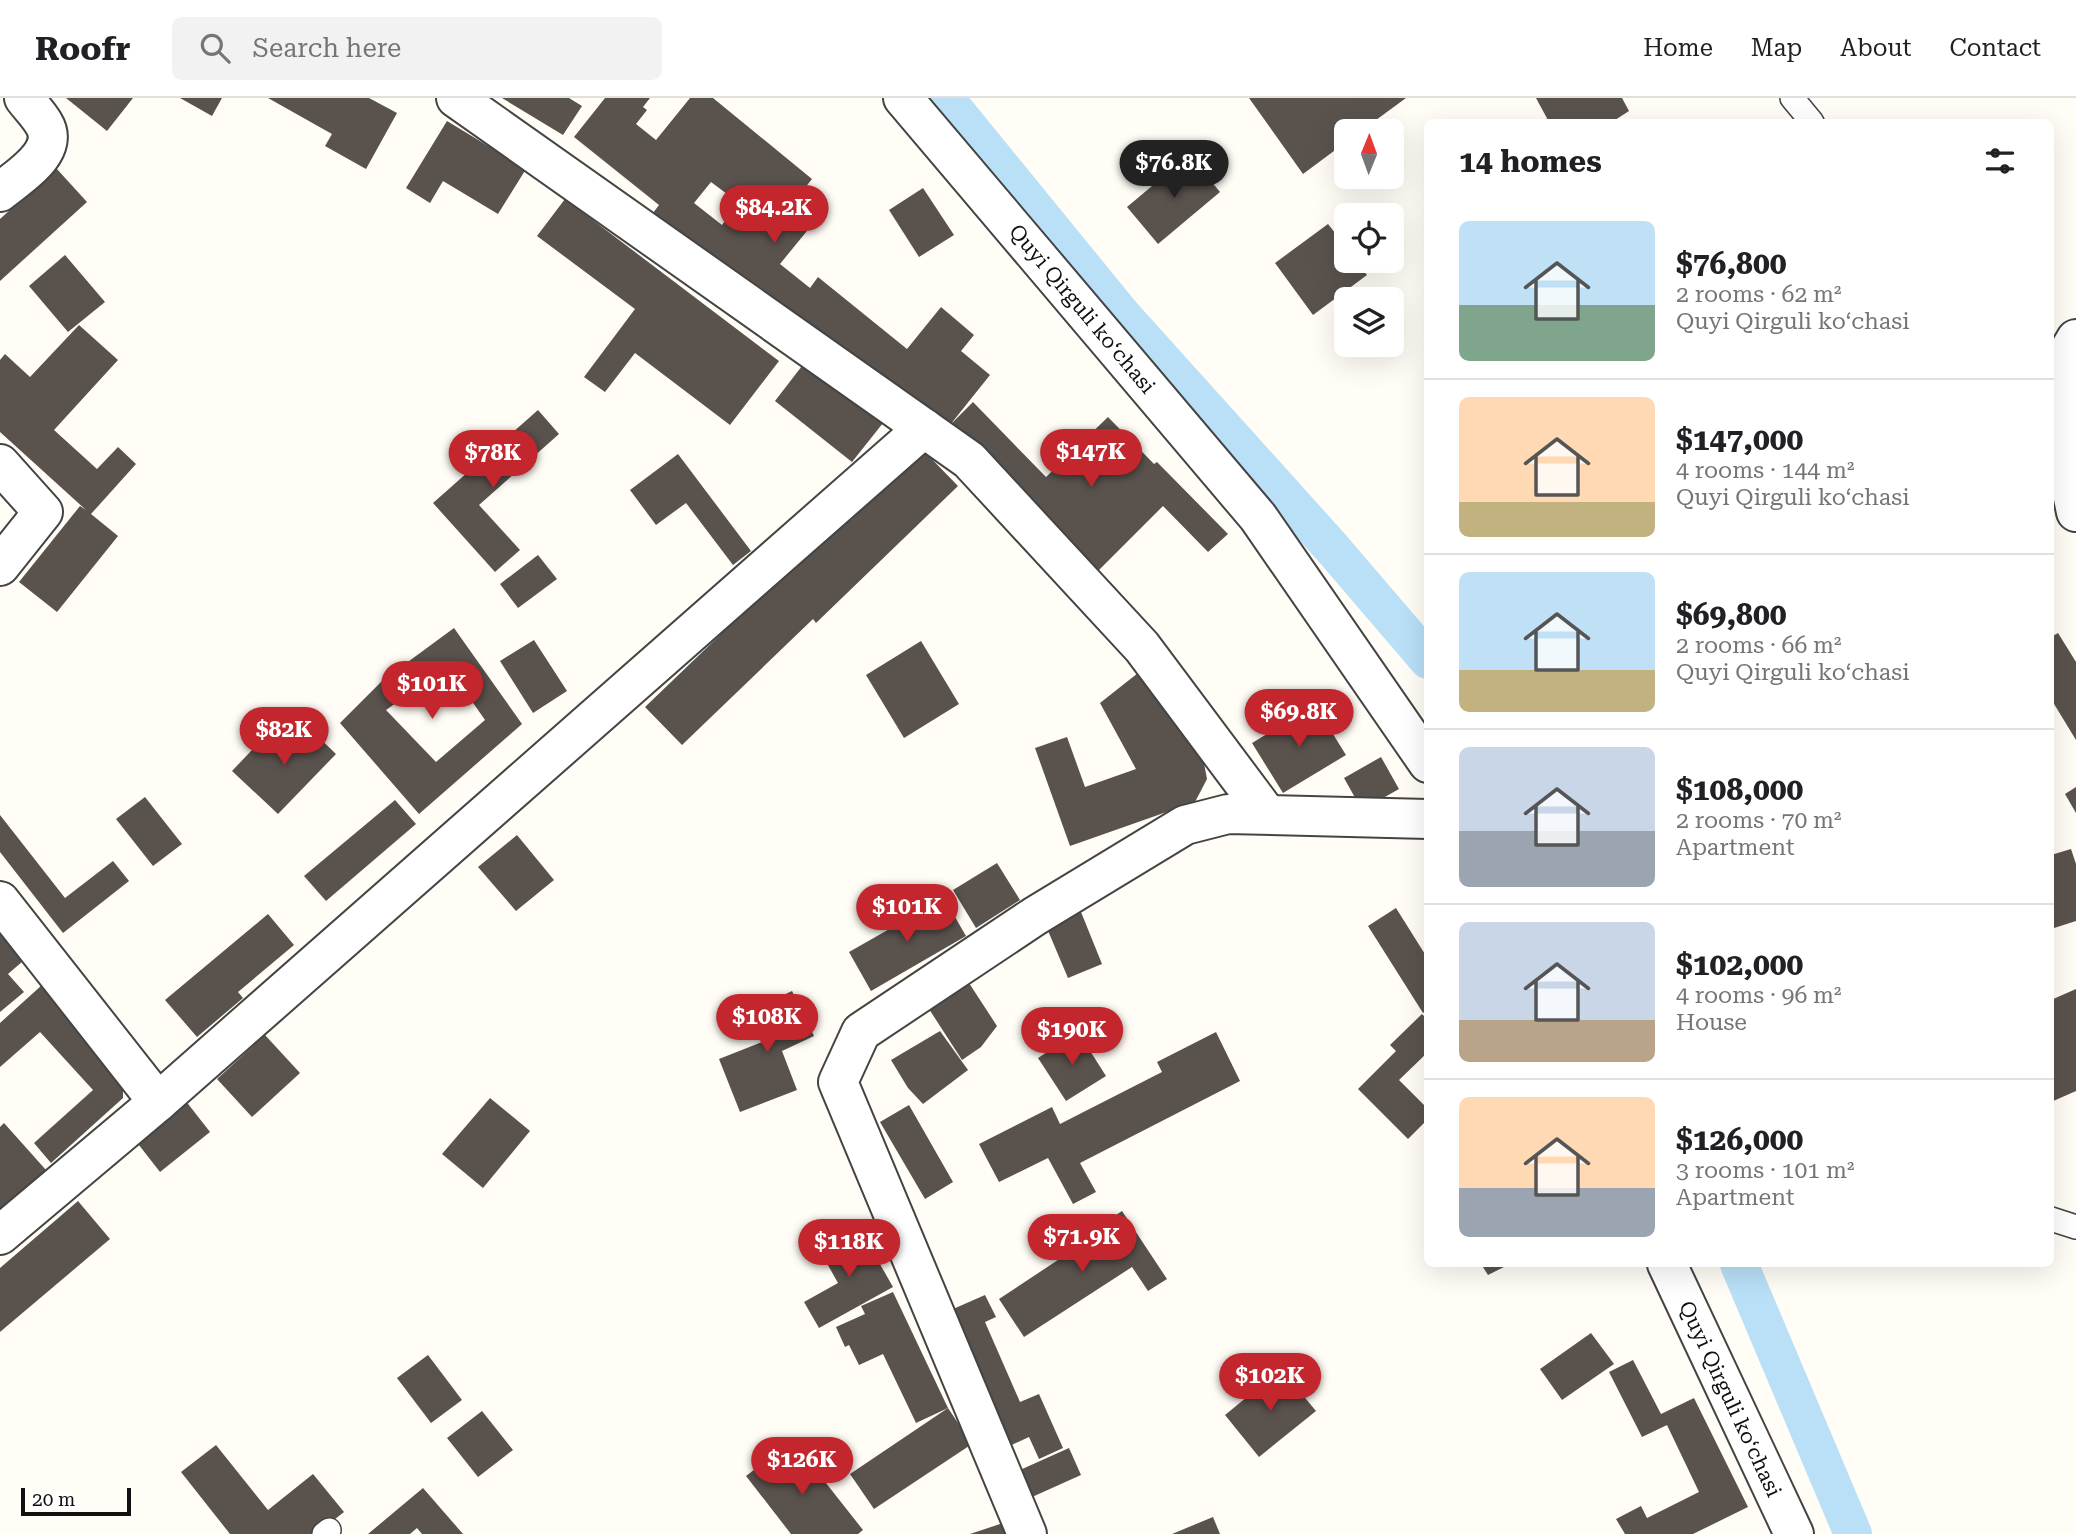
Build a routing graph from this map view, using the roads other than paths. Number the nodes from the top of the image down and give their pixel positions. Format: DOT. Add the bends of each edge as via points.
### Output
graph roads {
  1 [pos="24,98"];
  2 [pos="456,98"];
  3 [pos="903,98"];
  4 [pos="1792,98"];
  5 [pos="1810,119"];
  6 [pos="0,192"];
  7 [pos="2076,339"];
  8 [pos="2058,420"];
  9 [pos="924,428"];
  10 [pos="0,464"];
  11 [pos="2076,512"];
  12 [pos="0,566"];
  13 [pos="1424,757"];
  14 [pos="1266,813"];
  15 [pos="1424,819"];
  16 [pos="0,901"];
  17 [pos="159,1102"];
  18 [pos="2054,1220"];
  19 [pos="2076,1227"];
  20 [pos="0,1235"];
  21 [pos="1668,1267"];
  22 [pos="1781,1524"];
  23 [pos="1027,1534"];
  1 -- 6 [label="street" via="46,126 47,141 32,166"];
  2 -- 9 [label="street"];
  3 -- 13 [label="street, Quyi Qirguli koʻchasi" via="1258,517"];
  4 -- 5 [label="lane"];
  7 -- 8 [label="street" via="2063,361"];
  8 -- 11 [label="street"];
  9 -- 14 [label="street" via="969,460 1142,647"];
  9 -- 17 [label="street"];
  10 -- 12 [label="street" via="43,512"];
  14 -- 15 [label="street"];
  14 -- 23 [label="street" via="1228,814 1185,825 1035,916 861,1032 838,1082"];
  16 -- 17 [label="street"];
  17 -- 20 [label="street"];
  18 -- 19 [label="lane"];
  21 -- 22 [label="street, Quyi Qirguli koʻchasi"];
}
